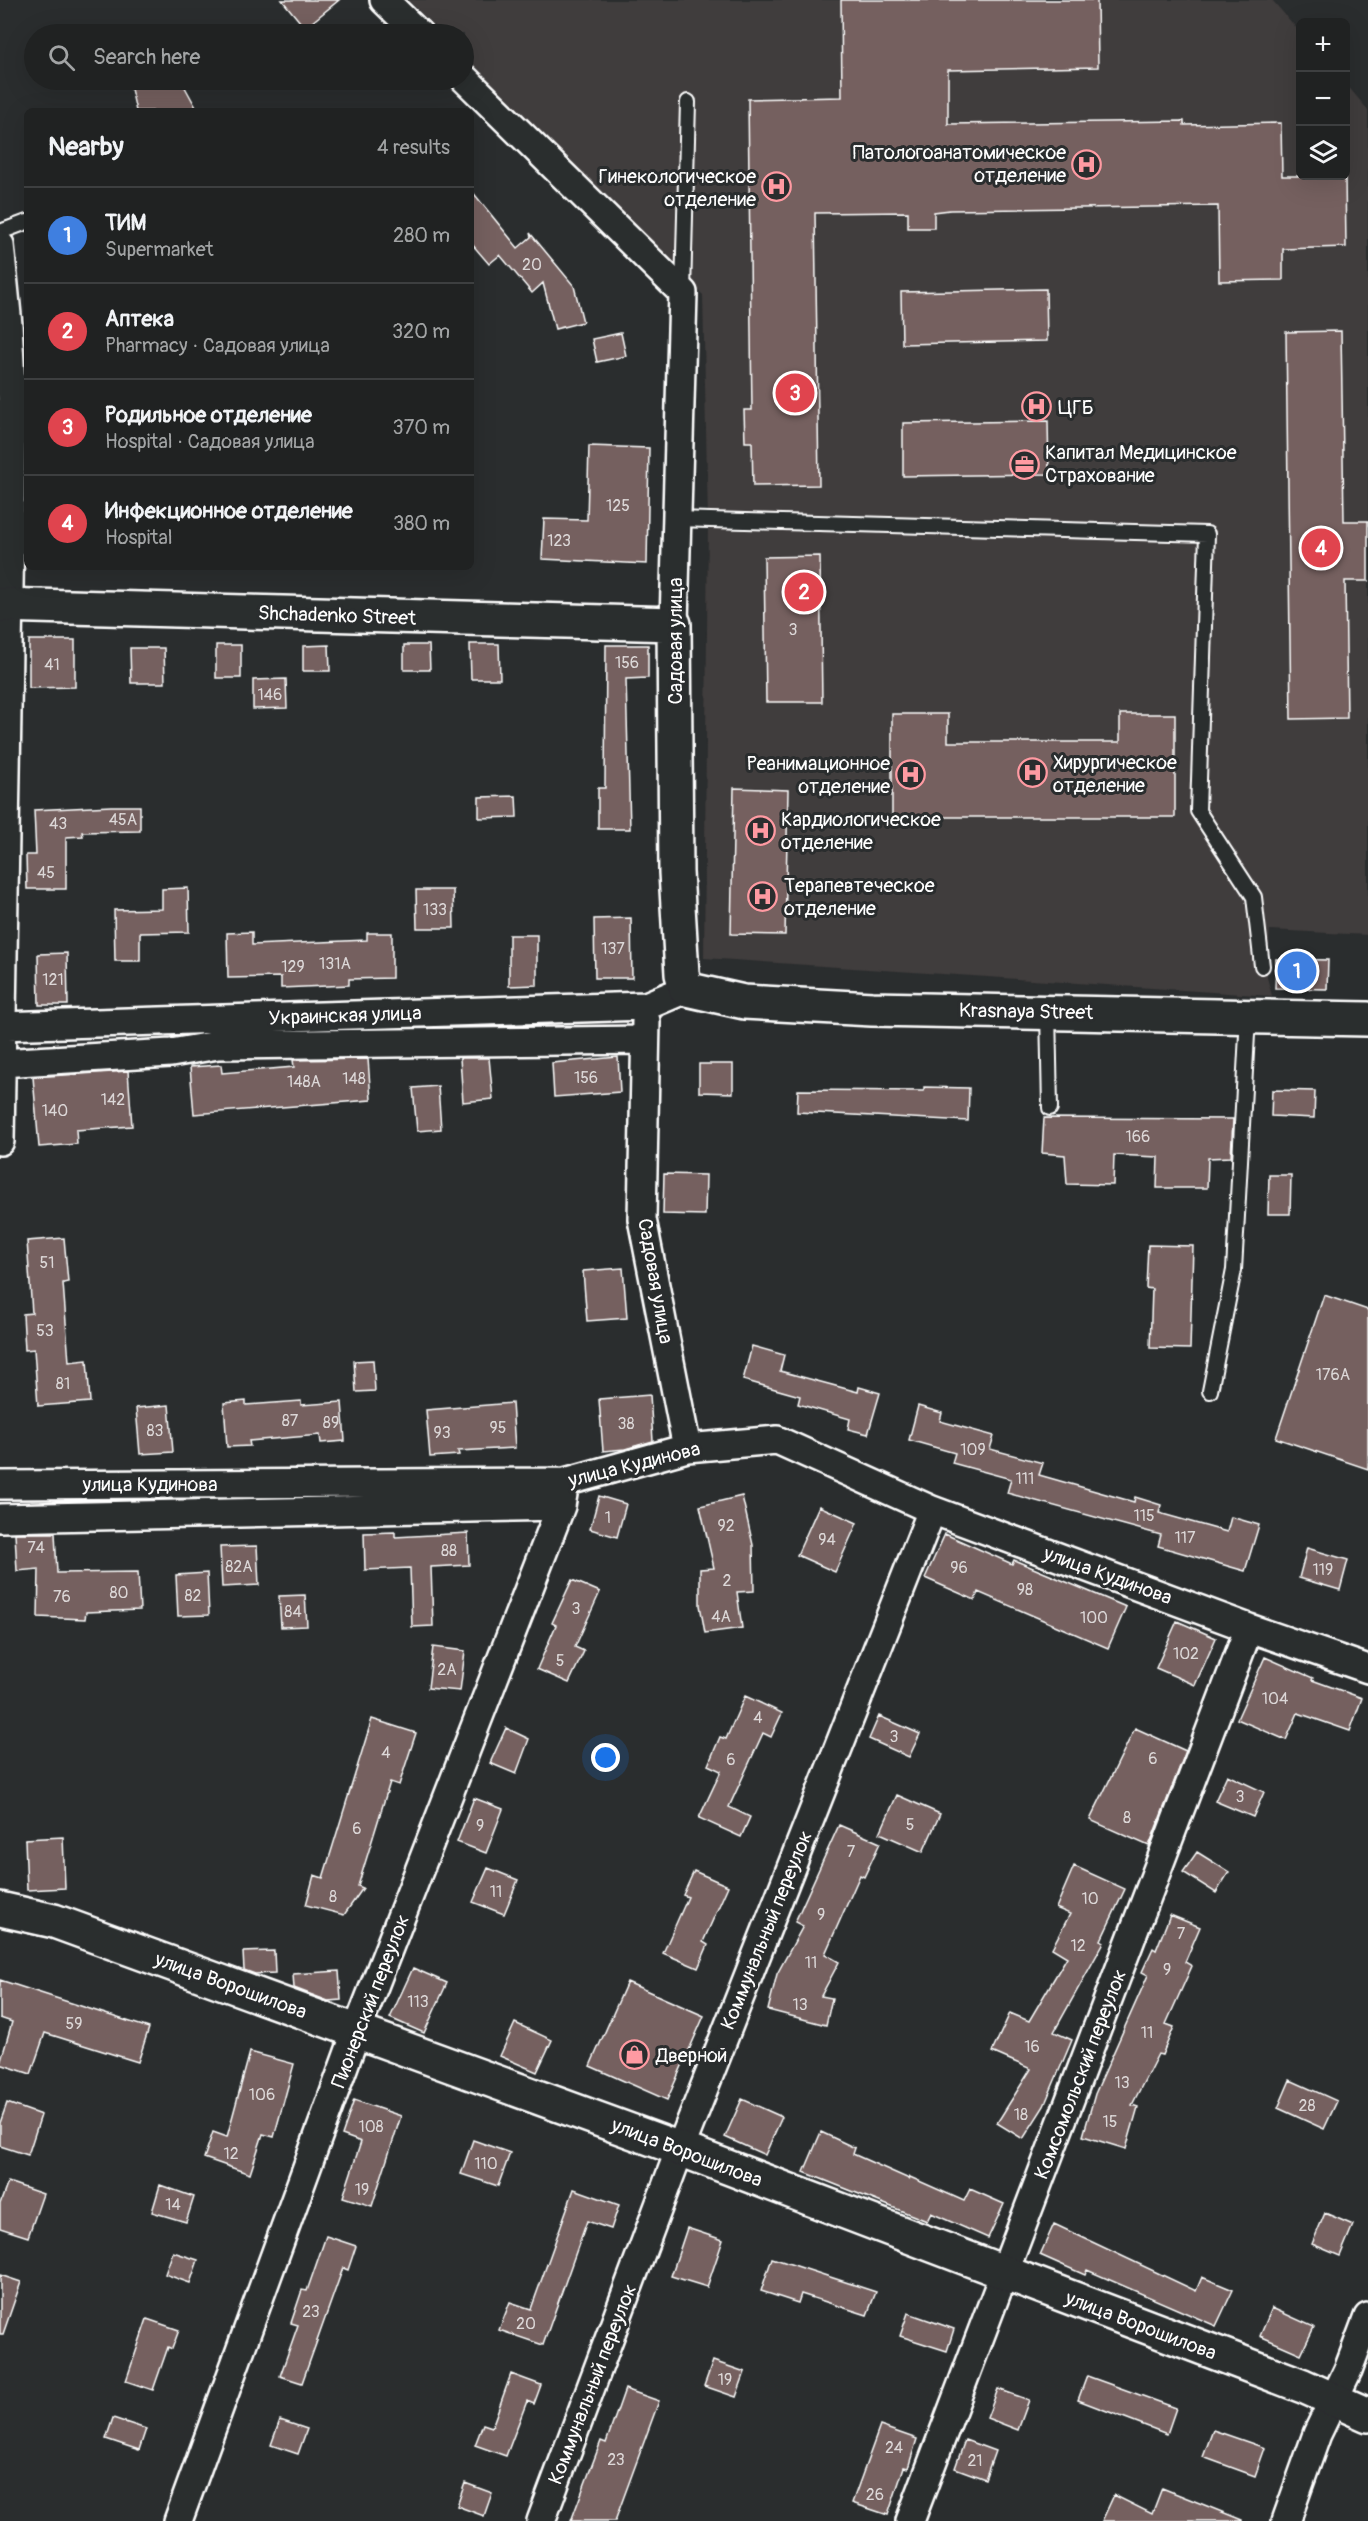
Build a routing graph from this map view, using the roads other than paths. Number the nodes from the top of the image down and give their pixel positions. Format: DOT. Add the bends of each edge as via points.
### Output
graph roads {
  1 [pos="384,0"];
  2 [pos="409,24"];
  3 [pos="474,88"];
  4 [pos="688,102"];
  5 [pos="24,223"];
  6 [pos="0,232"];
  7 [pos="0,245"];
  8 [pos="683,293"];
  9 [pos="676,519"];
  10 [pos="4,605"];
  11 [pos="674,624"];
  12 [pos="1262,966"];
  13 [pos="686,989"];
  14 [pos="646,1006"];
  15 [pos="1048,1011"];
  16 [pos="1248,1016"];
  17 [pos="1368,1019"];
  18 [pos="1,1026"];
  19 [pos="645,1040"];
  20 [pos="1,1063"];
  21 [pos="1050,1108"];
  22 [pos="0,1141"];
  23 [pos="1210,1390"];
  24 [pos="687,1448"];
  25 [pos="0,1485"];
  26 [pos="563,1494"];
  27 [pos="932,1510"];
  28 [pos="0,1518"];
  29 [pos="1249,1628"];
  30 [pos="1368,1669"];
  31 [pos="0,1909"];
  32 [pos="357,2030"];
  33 [pos="680,2149"];
  34 [pos="1004,2274"];
  35 [pos="1368,2318"];
  36 [pos="1335,2399"];
  37 [pos="1368,2415"];
  38 [pos="178,2521"];
  39 [pos="541,2521"];
  40 [pos="910,2521"];
  41 [pos="1286,2521"];
  1 -- 2 [label="street"];
  3 -- 8 [label="street"];
  4 -- 8 [label="lane"];
  5 -- 6 [label="lane"];
  7 -- 10 [label="street" via="12,404"];
  8 -- 9 [label="street, Садовая улица"];
  9 -- 11 [label="street, Садовая улица"];
  9 -- 12 [label="lane" via="1207,534 1198,811 1254,897"];
  10 -- 11 [label="street, Shchadenko Street"];
  10 -- 18 [label="street"];
  11 -- 13 [label="street, Садовая улица" via="676,872"];
  13 -- 14 [label="street, Украинская улица"];
  13 -- 15 [label="street, Krasnaya Street" via="744,1002 780,1005"];
  14 -- 18 [label="street, Украинская улица"];
  14 -- 19 [label="street, Садовая улица"];
  15 -- 16 [label="street, Krasnaya Street"];
  15 -- 21 [label="lane"];
  16 -- 17 [label="street, Krasnaya Street"];
  16 -- 23 [label="lane" via="1234,1270"];
  18 -- 20 [label="street"];
  19 -- 20 [label="street, Украинская улица" via="218,1046 171,1053"];
  19 -- 24 [label="street, Садовая улица" via="642,1219"];
  20 -- 22 [label="street"];
  24 -- 26 [label="street, улица Кудинова"];
  24 -- 27 [label="street, улица Кудинова" via="777,1440"];
  25 -- 26 [label="street, улица Кудинова"];
  26 -- 28 [label="street, улица Кудинова"];
  26 -- 32 [label="street, Пионерский переулок"];
  27 -- 29 [label="street, улица Кудинова"];
  27 -- 33 [label="street, Коммунальный переулок"];
  29 -- 30 [label="street, улица Кудинова"];
  29 -- 34 [label="street, Комсомольский переулок"];
  31 -- 32 [label="street, улица Ворошилова" via="54,1921"];
  32 -- 33 [label="street, улица Ворошилова"];
  32 -- 38 [label="street, Пионерский переулок"];
  33 -- 34 [label="street, улица Ворошилова"];
  33 -- 39 [label="street, Коммунальный переулок"];
  34 -- 36 [label="street, улица Ворошилова"];
  34 -- 40 [label="street, Комсомольский переулок"];
  35 -- 36 [label="street"];
  36 -- 37 [label="street, улица Ворошилова"];
  36 -- 41 [label="street" via="1317,2434"];
}
